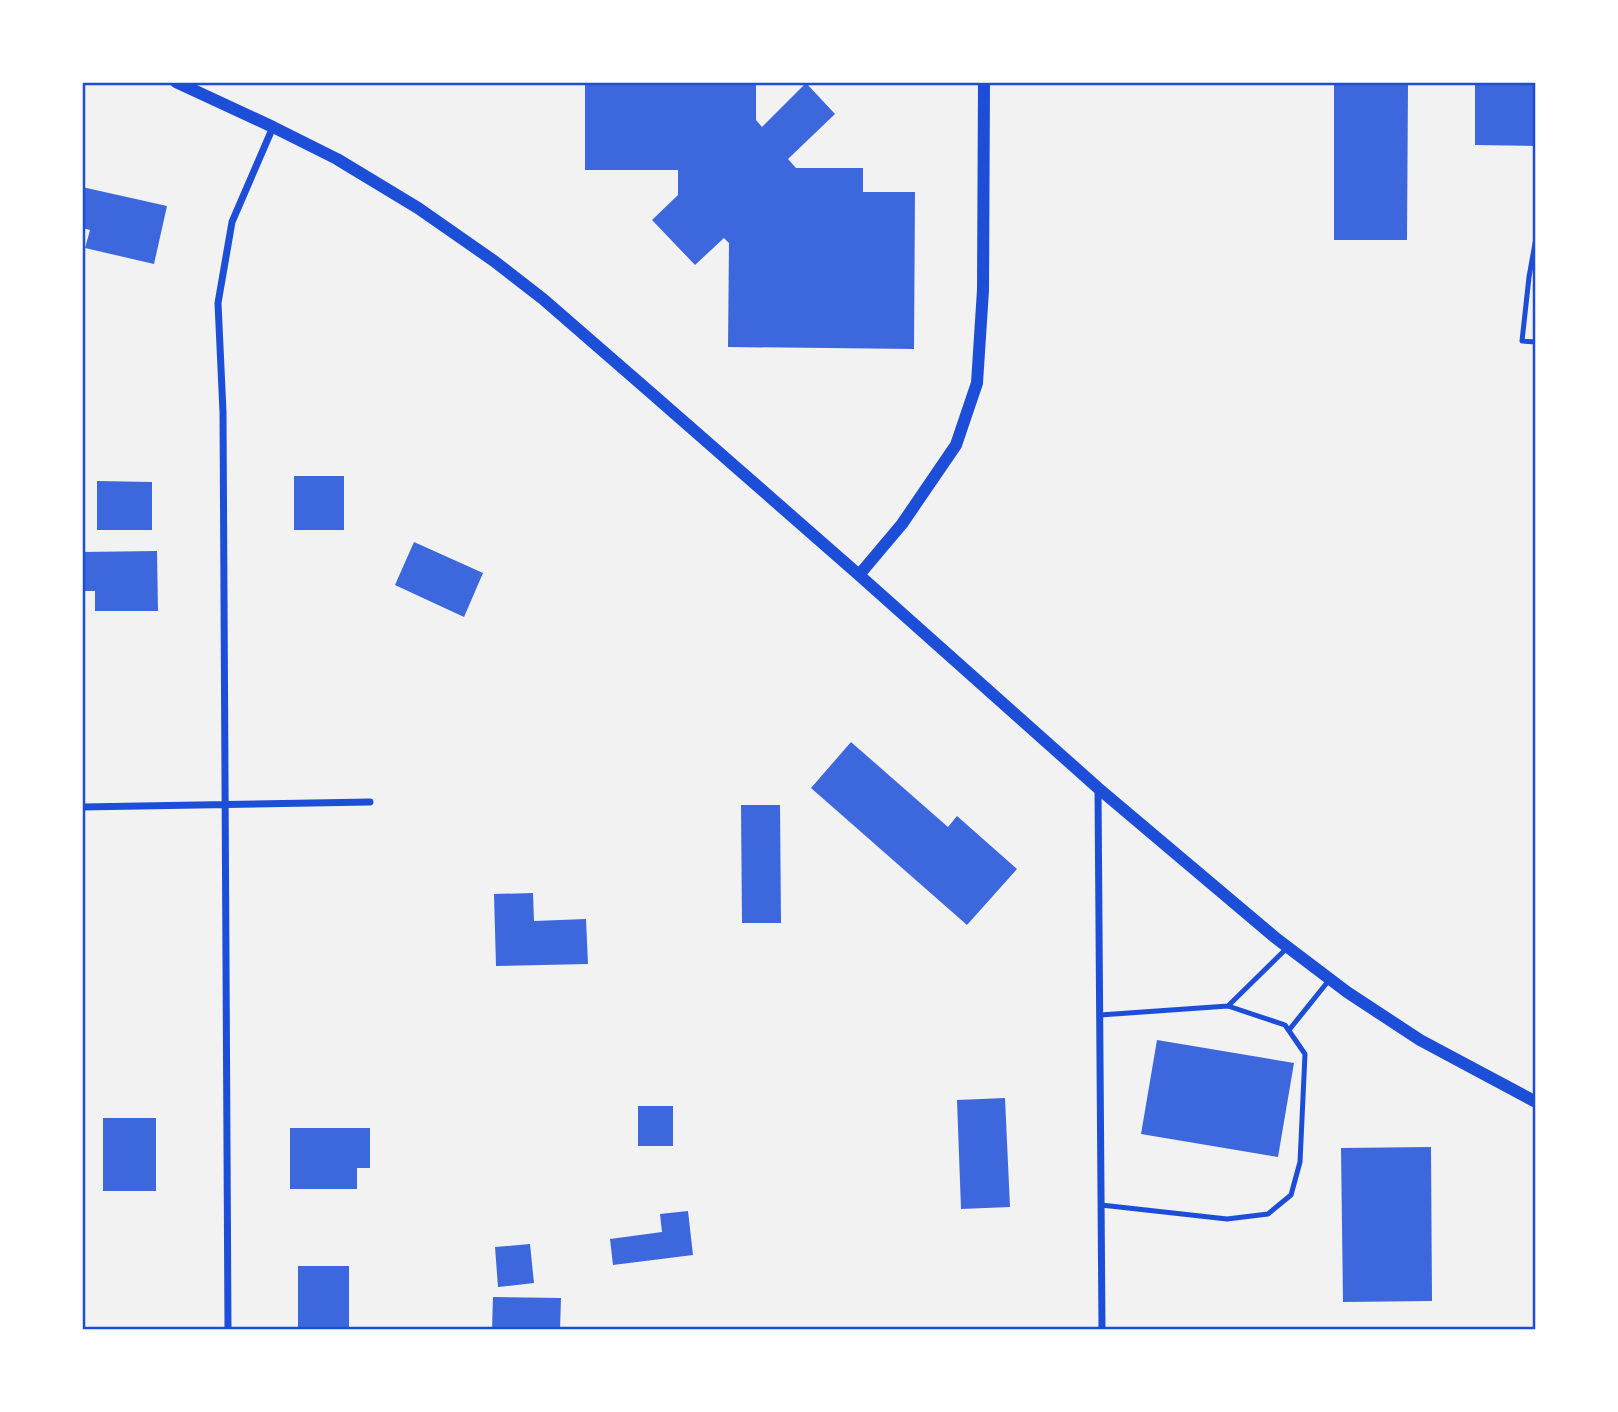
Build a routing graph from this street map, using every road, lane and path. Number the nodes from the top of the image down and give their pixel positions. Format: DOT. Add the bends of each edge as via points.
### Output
graph roads {
  1 [pos="176,82"];
  2 [pos="985,82"];
  3 [pos="273,127"];
  4 [pos="1536,238"];
  5 [pos="1532,278"];
  6 [pos="1536,342"];
  7 [pos="859,575"];
  8 [pos="1098,788"];
  9 [pos="370,803"];
  10 [pos="224,805"];
  11 [pos="82,807"];
  12 [pos="1287,947"];
  13 [pos="1329,979"];
  14 [pos="1228,1006"];
  15 [pos="1100,1014"];
  16 [pos="1289,1030"];
  17 [pos="1536,1101"];
  18 [pos="1101,1205"];
  19 [pos="228,1330"];
  20 [pos="1102,1330"];
  1 -- 3 [label="street"];
  2 -- 7 [label="street" via="983,290 977,383 956,445 902,524"];
  3 -- 7 [label="street" via="418,208 494,261"];
  3 -- 10 [label="street" via="232,222 218,303 223,412"];
  4 -- 5 [label="lane"];
  5 -- 6 [label="lane" via="1522,341"];
  7 -- 8 [label="street"];
  8 -- 12 [label="street"];
  8 -- 15 [label="street"];
  9 -- 10 [label="street"];
  10 -- 11 [label="street"];
  10 -- 19 [label="street"];
  12 -- 13 [label="street"];
  12 -- 14 [label="lane"];
  13 -- 16 [label="lane"];
  13 -- 17 [label="street" via="1420,1040"];
  14 -- 15 [label="lane"];
  14 -- 16 [label="lane"];
  15 -- 18 [label="street"];
  16 -- 18 [label="lane" via="1305,1054 1300,1162 1291,1195 1268,1214 1227,1219"];
  18 -- 20 [label="street"];
}
